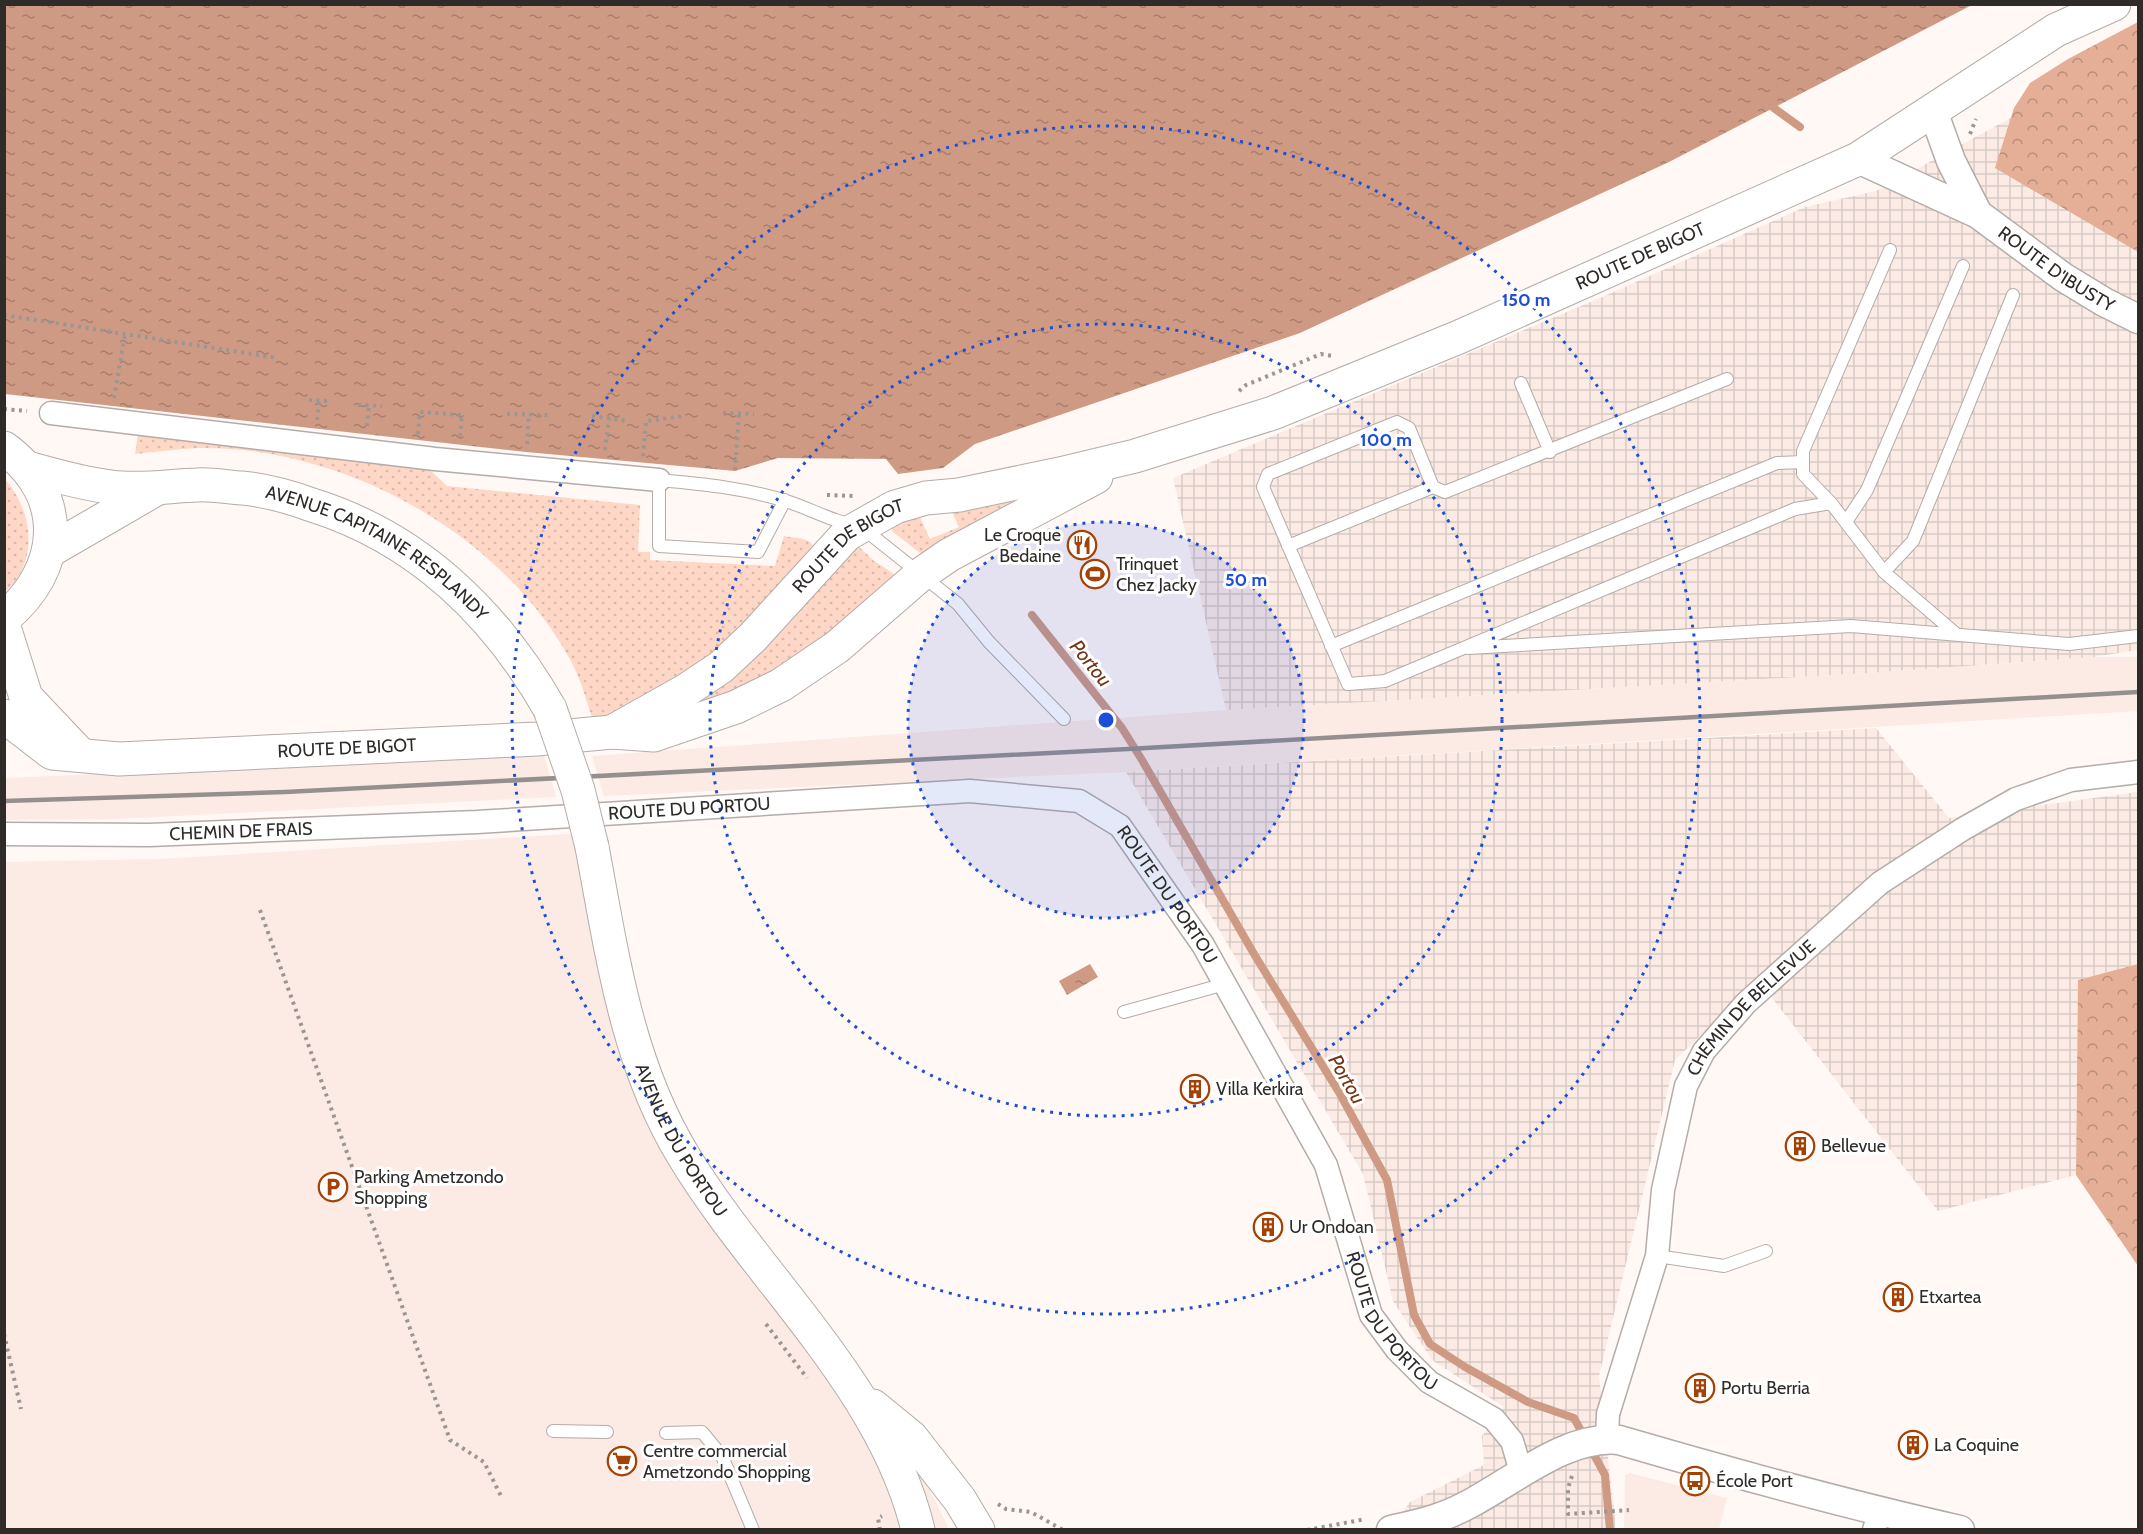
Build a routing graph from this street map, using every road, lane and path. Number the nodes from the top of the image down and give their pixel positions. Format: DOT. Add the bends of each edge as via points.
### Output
graph roads {
  1 [pos="2114,4"];
  2 [pos="1933,111"];
  3 [pos="1858,159"];
  4 [pos="1978,214"];
  5 [pos="1890,250"];
  6 [pos="1964,266"];
  7 [pos="2013,295"];
  8 [pos="4,315"];
  9 [pos="2139,319"];
  10 [pos="125,334"];
  11 [pos="1341,357"];
  12 [pos="278,358"];
  13 [pos="1726,379"];
  14 [pos="1521,383"];
  15 [pos="1237,393"];
  16 [pos="309,400"];
  17 [pos="319,400"];
  18 [pos="328,401"];
  19 [pos="358,405"];
  20 [pos="113,406"];
  21 [pos="369,406"];
  22 [pos="382,406"];
  23 [pos="723,412"];
  24 [pos="51,413"];
  25 [pos="738,413"];
  26 [pos="507,414"];
  27 [pos="529,414"];
  28 [pos="754,414"];
  29 [pos="549,415"];
  30 [pos="592,416"];
  31 [pos="684,416"];
  32 [pos="609,418"];
  33 [pos="629,422"];
  34 [pos="316,429"];
  35 [pos="366,435"];
  36 [pos="417,440"];
  37 [pos="460,445"];
  38 [pos="526,452"];
  39 [pos="1550,452"];
  40 [pos="1135,456"];
  41 [pos="16,458"];
  42 [pos="604,460"];
  43 [pos="1803,462"];
  44 [pos="642,464"];
  45 [pos="735,471"];
  46 [pos="659,480"];
  47 [pos="1433,486"];
  48 [pos="156,489"];
  49 [pos="785,501"];
  50 [pos="1831,503"];
  51 [pos="1846,522"];
  52 [pos="860,526"];
  53 [pos="1288,546"];
  54 [pos="50,551"];
  55 [pos="1884,572"];
  56 [pos="920,575"];
  57 [pos="4,618"];
  58 [pos="4,627"];
  59 [pos="1955,633"];
  60 [pos="2139,636"];
  61 [pos="1331,646"];
  62 [pos="1458,649"];
  63 [pos="4,716"];
  64 [pos="1064,719"];
  65 [pos="612,732"];
  66 [pos="81,756"];
  67 [pos="2139,772"];
  68 [pos="477,822"];
  69 [pos="4,834"];
  70 [pos="591,848"];
  71 [pos="260,910"];
  72 [pos="1225,984"];
  73 [pos="1124,1012"];
  74 [pos="1766,1251"];
  75 [pos="1657,1257"];
  76 [pos="4,1334"];
  77 [pos="857,1394"];
  78 [pos="21,1409"];
  79 [pos="553,1431"];
  80 [pos="607,1432"];
  81 [pos="666,1433"];
  82 [pos="1607,1438"];
  83 [pos="1571,1461"];
  84 [pos="1522,1475"];
  85 [pos="502,1498"];
  86 [pos="997,1503"];
  87 [pos="1626,1510"];
  88 [pos="1877,1520"];
  89 [pos="753,1530"];
  90 [pos="918,1530"];
  91 [pos="978,1530"];
  92 [pos="1063,1530"];
  93 [pos="1391,1530"];
  94 [pos="1960,1530"];
  1 -- 2 [label="main road, ROUTE DE BIGOT" via="2056,30"];
  2 -- 3 [label="main road, ROUTE DE BIGOT"];
  2 -- 4 [label="street"];
  3 -- 4 [label="street, ROUTE D'IBUSTY"];
  3 -- 40 [label="main road, ROUTE DE BIGOT" via="1459,337 1273,413"];
  4 -- 9 [label="street, ROUTE D'IBUSTY" via="2063,277"];
  5 -- 43 [label="lane" via="1803,451"];
  6 -- 51 [label="lane" via="1867,490"];
  7 -- 55 [label="lane" via="1913,541"];
  8 -- 10 [label="path"];
  10 -- 12 [label="path"];
  10 -- 20 [label="path"];
  11 -- 15 [label="path" via="1321,354 1246,385"];
  13 -- 39 [label="lane"];
  14 -- 39 [label="lane"];
  16 -- 17 [label="path"];
  17 -- 18 [label="path"];
  17 -- 34 [label="path"];
  19 -- 21 [label="path"];
  21 -- 22 [label="path"];
  21 -- 35 [label="path"];
  23 -- 25 [label="path"];
  24 -- 46 [label="street" via="416,457"];
  25 -- 28 [label="path"];
  25 -- 45 [label="path"];
  26 -- 27 [label="path"];
  27 -- 29 [label="path"];
  27 -- 38 [label="path"];
  30 -- 32 [label="path"];
  31 -- 44 [label="path" via="646,421"];
  32 -- 33 [label="path"];
  32 -- 42 [label="path"];
  36 -- 37 [label="path" via="420,412 462,415"];
  39 -- 47 [label="lane" via="1445,492"];
  40 -- 52 [label="main road, ROUTE DE BIGOT" via="959,495 926,498 895,507"];
  40 -- 56 [label="main road, ROUTE DE BIGOT" via="976,539"];
  41 -- 48 [label="main road, AVENUE CAPITAINE RESPLANDY" via="111,488"];
  41 -- 54 [label="main road" via="43,493 51,521"];
  43 -- 50 [label="lane" via="1803,474"];
  43 -- 61 [label="lane" via="1777,463"];
  46 -- 49 [label="lane" via="735,487"];
  46 -- 49 [label="lane" via="659,546 758,552"];
  47 -- 53 [label="lane"];
  47 -- 53 [label="lane" via="1409,428 1397,422 1268,474 1263,487"];
  48 -- 54 [label="main road, AVENUE CAPITAINE RESPLANDY"];
  48 -- 70 [label="main road, AVENUE CAPITAINE RESPLANDY, bridge" via="198,484 245,488 293,499 368,526 438,571 479,608 507,642 550,709 578,790"];
  49 -- 52 [label="lane"];
  50 -- 51 [label="lane"];
  50 -- 62 [label="lane" via="1795,509"];
  51 -- 55 [label="lane"];
  52 -- 56 [label="lane"];
  52 -- 65 [label="main road, ROUTE DE BIGOT" via="825,556 721,667"];
  53 -- 61 [label="lane"];
  54 -- 57 [label="main road" via="41,578 24,602"];
  55 -- 59 [label="lane"];
  56 -- 64 [label="lane" via="958,604"];
  56 -- 65 [label="main road, ROUTE DE BIGOT" via="837,647 781,685 736,707 654,735"];
  58 -- 66 [label="main road" via="26,697"];
  59 -- 60 [label="lane" via="2069,644"];
  59 -- 62 [label="lane" via="1851,626"];
  61 -- 62 [label="lane" via="1348,684 1385,681"];
  63 -- 66 [label="main road, ROUTE DE BIGOT" via="52,753"];
  65 -- 66 [label="main road, ROUTE DE BIGOT" via="131,758"];
  67 -- 75 [label="street, CHEMIN DE BELLEVUE" via="2071,780 2016,799 1963,829 1880,883 1746,1003 1704,1051 1686,1086 1663,1190"];
  68 -- 69 [label="street, CHEMIN DE FRAIS" via="149,835"];
  68 -- 72 [label="street, ROUTE DU PORTOU" via="969,791 1079,801 1120,826 1203,945"];
  70 -- 77 [label="main road, AVENUE DU PORTOU" via="625,1015 658,1110 684,1156 739,1235"];
  71 -- 85 [label="path" via="450,1440 484,1462"];
  72 -- 73 [label="lane"];
  72 -- 84 [label="street, ROUTE DU PORTOU" via="1326,1165 1371,1315 1396,1350 1429,1382 1494,1419 1512,1441"];
  74 -- 75 [label="lane" via="1724,1266"];
  75 -- 82 [label="street, CHEMIN DE BELLEVUE" via="1608,1414"];
  76 -- 78 [label="path"];
  77 -- 90 [label="main road, AVENUE DU PORTOU" via="904,1482"];
  77 -- 91 [label="main road, AVENUE DU PORTOU" via="911,1437"];
  79 -- 80 [label="lane"];
  81 -- 89 [label="lane" via="702,1432 722,1456"];
  82 -- 83 [label="street"];
  82 -- 88 [label="street"];
  83 -- 84 [label="street"];
  83 -- 87 [label="path" via="1568,1514"];
  84 -- 93 [label="street" via="1441,1517"];
  86 -- 92 [label="path" via="1006,1509 1031,1512"];
  88 -- 94 [label="street"];
}
